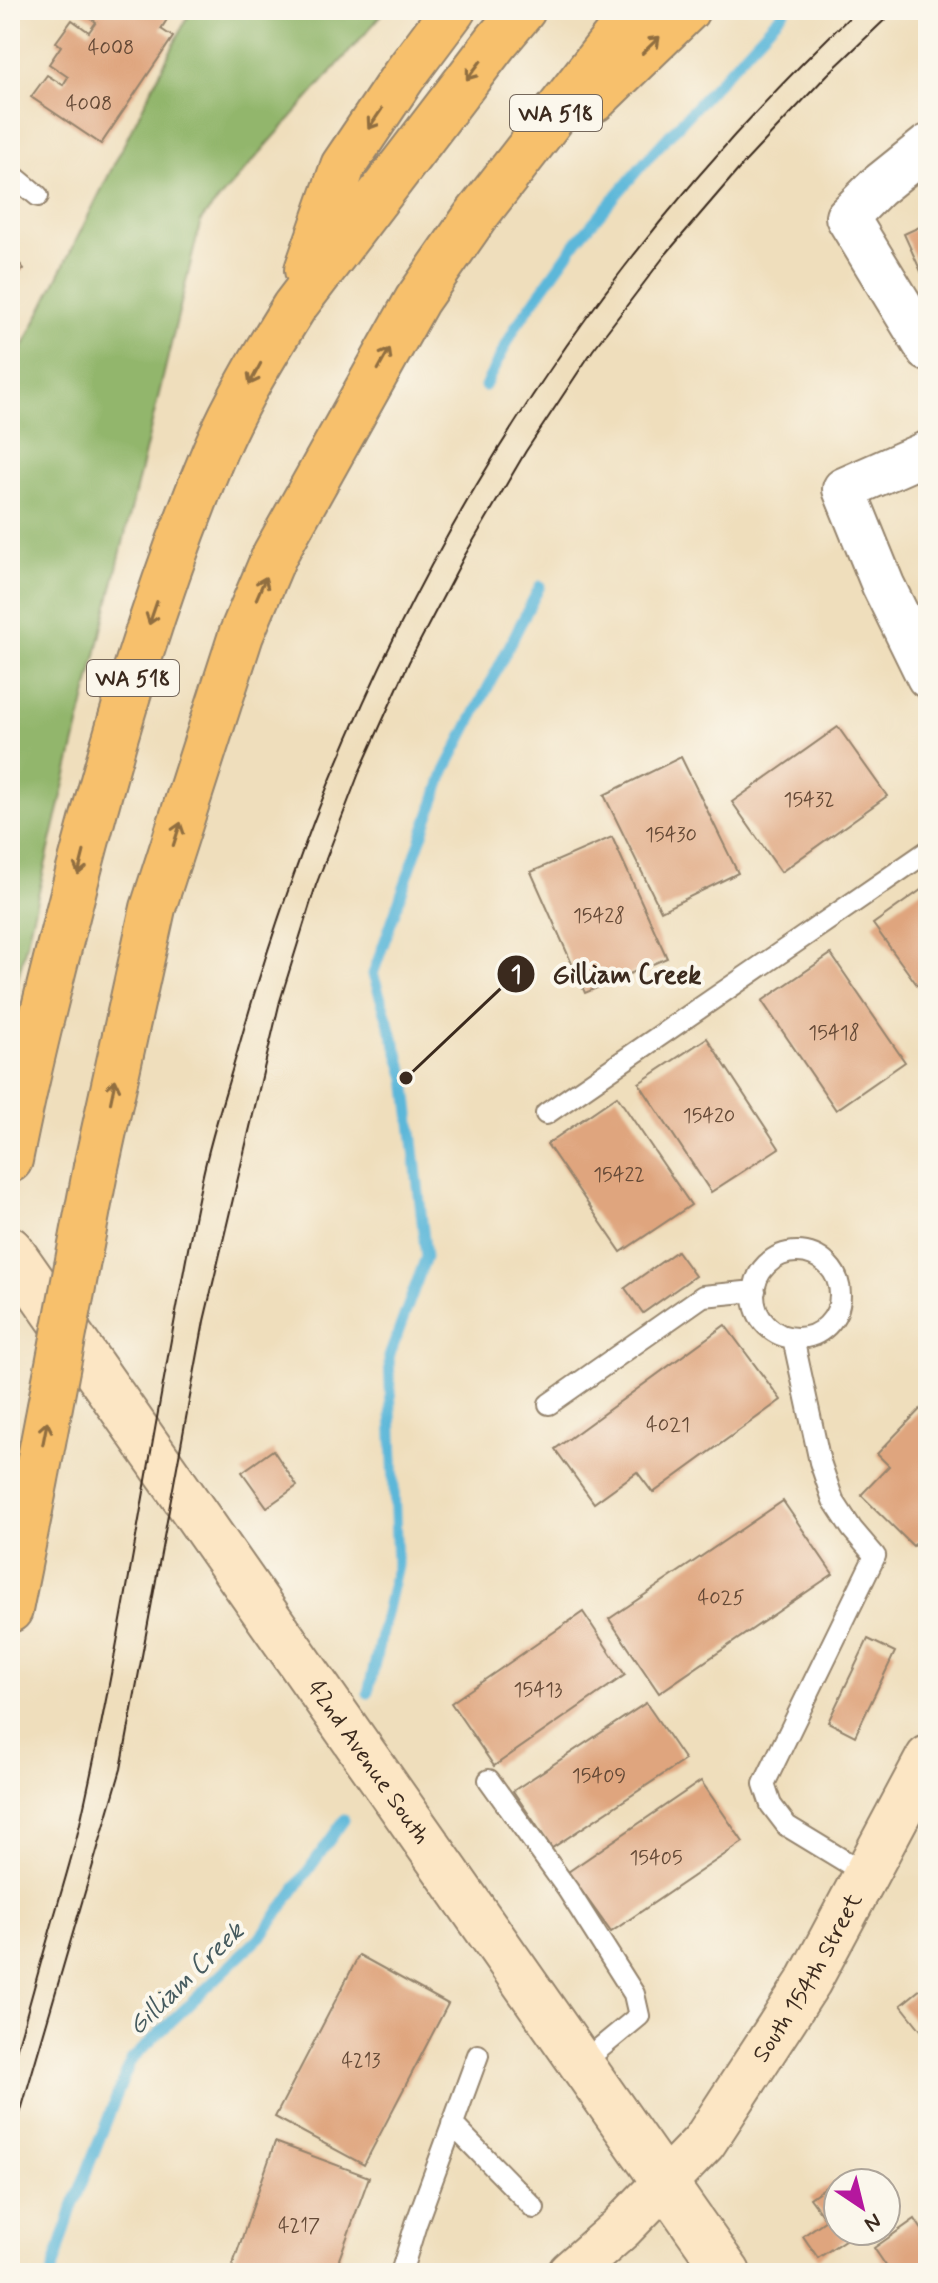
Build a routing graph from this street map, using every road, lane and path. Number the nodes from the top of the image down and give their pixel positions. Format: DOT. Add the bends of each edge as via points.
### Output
graph roads {
  1 [pos="453,10"];
  2 [pos="523,10"];
  3 [pos="636,10"];
  4 [pos="687,10"];
  5 [pos="928,146"];
  6 [pos="10,173"];
  7 [pos="38,196"];
  8 [pos="475,217"];
  9 [pos="294,307"];
  10 [pos="928,350"];
  11 [pos="928,452"];
  12 [pos="928,677"];
  13 [pos="928,851"];
  14 [pos="546,1114"];
  15 [pos="10,1160"];
  16 [pos="10,1249"];
  17 [pos="755,1291"];
  18 [pos="793,1338"];
  19 [pos="549,1404"];
  20 [pos="10,1610"];
  21 [pos="928,1758"];
  22 [pos="489,1780"];
  23 [pos="866,1874"];
  24 [pos="478,2055"];
  25 [pos="582,2063"];
  26 [pos="452,2124"];
  27 [pos="666,2182"];
  28 [pos="534,2208"];
  29 [pos="401,2273"];
  30 [pos="570,2273"];
  31 [pos="728,2273"];
  1 -- 9 [label="highway, one-way" via="343,166"];
  2 -- 9 [label="highway, WA 518, one-way"];
  3 -- 8 [label="highway, WA 518"];
  8 -- 4 [label="highway, one-way"];
  5 -- 10 [label="street" via="847,217"];
  6 -- 7 [label="lane"];
  20 -- 8 [label="highway, WA 518, one-way, bridge" via="96,1167 153,908 241,635 275,554 394,340"];
  9 -- 15 [label="highway, WA 518, one-way" via="216,448 153,613 102,780"];
  11 -- 12 [label="street" via="844,489"];
  13 -- 14 [label="lane"];
  16 -- 25 [label="street, 42nd Avenue South"];
  17 -- 18 [label="lane" via="764,1322"];
  17 -- 18 [label="lane" via="770,1262 785,1254 802,1252 831,1268 840,1292 836,1316 825,1329"];
  17 -- 19 [label="lane" via="703,1296"];
  18 -- 23 [label="lane" via="833,1500 875,1556 764,1784 787,1826"];
  21 -- 23 [label="street, South 154th Street"];
  22 -- 25 [label="lane" via="634,1994 639,2016"];
  23 -- 27 [label="street, South 154th Street" via="809,1981 704,2142"];
  24 -- 26 [label="lane"];
  25 -- 27 [label="street, 42nd Avenue South"];
  26 -- 28 [label="lane"];
  26 -- 29 [label="lane"];
  27 -- 30 [label="street, South 154th Street"];
  27 -- 31 [label="street, 42nd Avenue South"];
}
